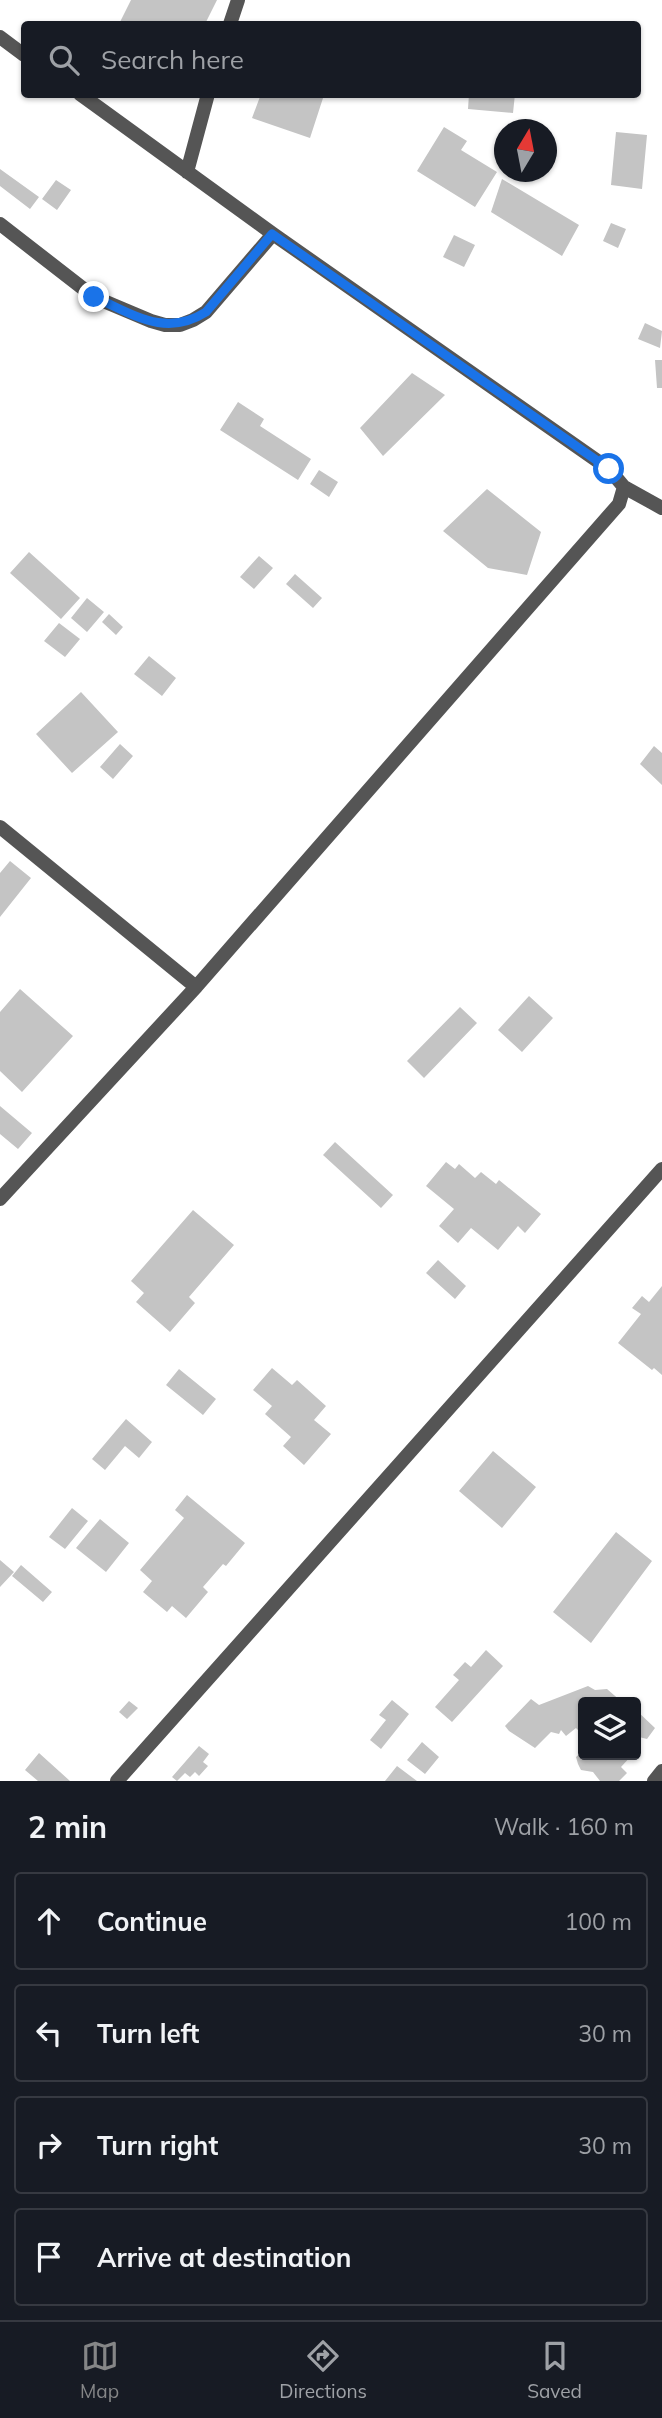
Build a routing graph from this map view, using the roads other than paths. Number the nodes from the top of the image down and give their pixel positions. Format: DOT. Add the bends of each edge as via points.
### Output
graph roads {
  1 [pos="238,0"];
  2 [pos="231,21"];
  3 [pos="0,37"];
  4 [pos="21,53"];
  5 [pos="85,98"];
  6 [pos="207,98"];
  7 [pos="187,172"];
  8 [pos="0,224"];
  9 [pos="272,234"];
  10 [pos="624,487"];
  11 [pos="662,508"];
  12 [pos="0,827"];
  13 [pos="197,987"];
  14 [pos="662,1169"];
  15 [pos="0,1199"];
  16 [pos="662,1771"];
  17 [pos="117,1781"];
  18 [pos="654,1781"];
  1 -- 2 [label="street"];
  3 -- 4 [label="street"];
  5 -- 7 [label="street"];
  6 -- 7 [label="street"];
  7 -- 9 [label="street"];
  8 -- 9 [label="street" via="94,297 165,325 187,323 206,312"];
  9 -- 10 [label="street" via="609,469"];
  10 -- 11 [label="street"];
  10 -- 13 [label="street" via="619,504"];
  12 -- 13 [label="street"];
  13 -- 15 [label="street"];
  14 -- 17 [label="street"];
  16 -- 18 [label="street"];
}
